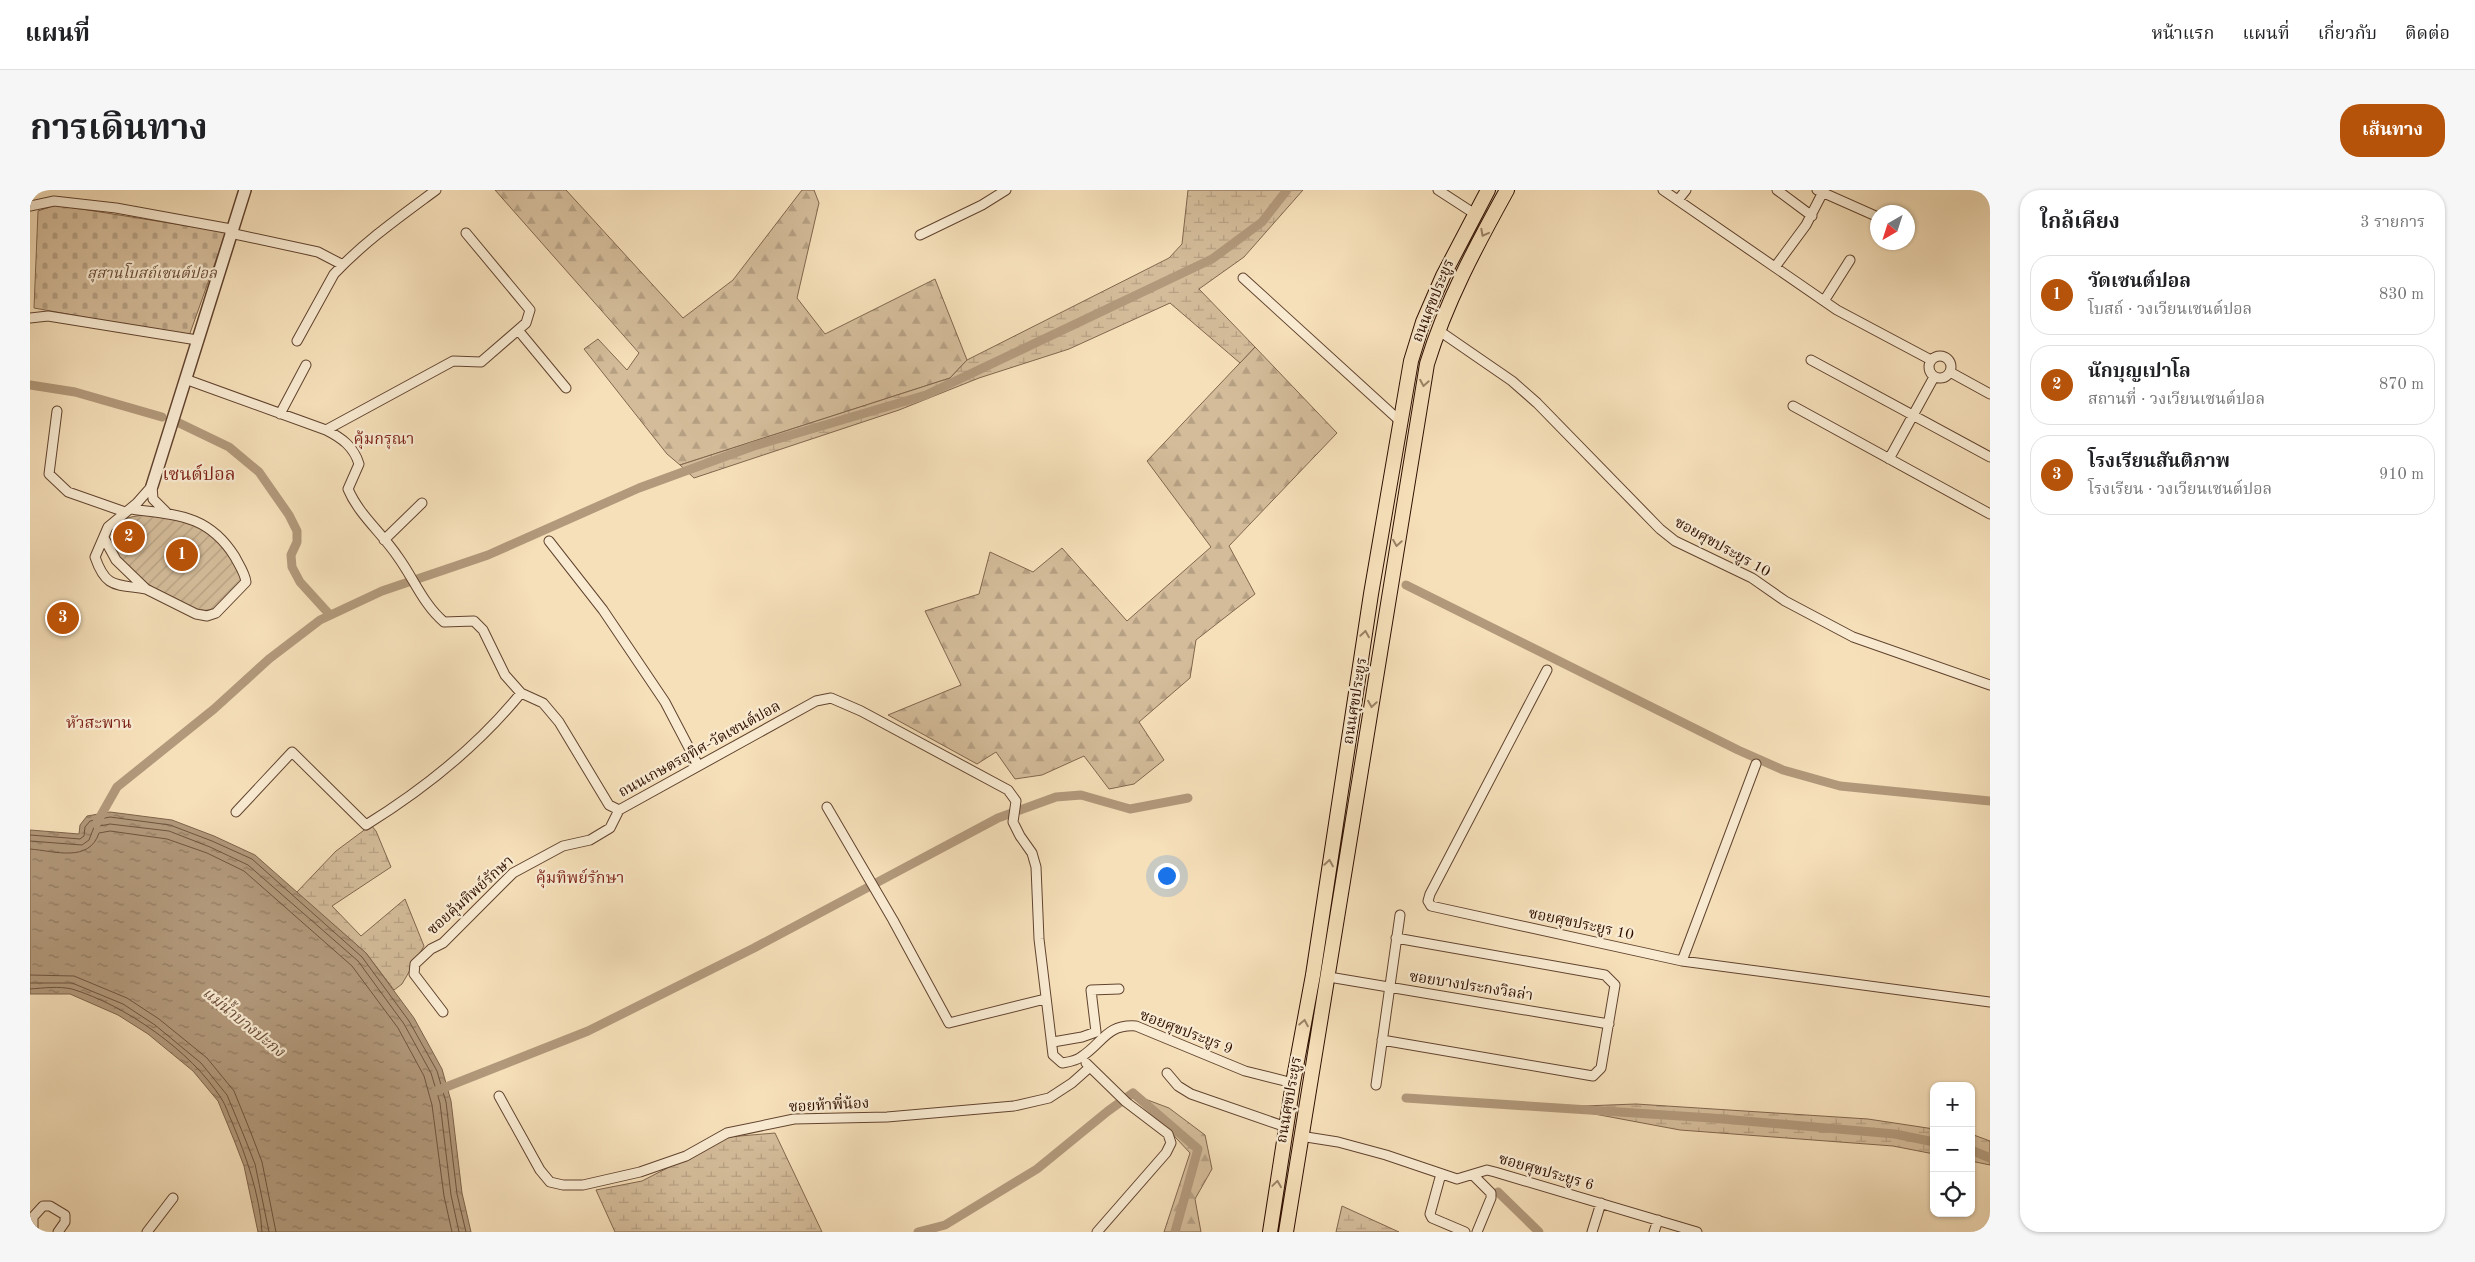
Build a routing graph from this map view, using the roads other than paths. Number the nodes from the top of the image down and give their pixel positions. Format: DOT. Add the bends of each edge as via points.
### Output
graph roads {
  1 [pos="245,190"];
  2 [pos="436,190"];
  3 [pos="1006,190"];
  4 [pos="1438,190"];
  5 [pos="1488,190"];
  6 [pos="1507,190"];
  7 [pos="1663,190"];
  8 [pos="1686,190"];
  9 [pos="1777,190"];
  10 [pos="1821,191"];
  11 [pos="1678,200"];
  12 [pos="30,206"];
  13 [pos="1870,213"];
  14 [pos="1475,214"];
  15 [pos="1812,216"];
  16 [pos="231,231"];
  17 [pos="466,233"];
  18 [pos="920,235"];
  19 [pos="1850,260"];
  20 [pos="343,265"];
  21 [pos="1775,267"];
  22 [pos="1243,278"];
  23 [pos="1824,301"];
  24 [pos="30,318"];
  25 [pos="518,330"];
  26 [pos="1438,330"];
  27 [pos="197,340"];
  28 [pos="297,341"];
  29 [pos="1811,360"];
  30 [pos="1931,360"];
  31 [pos="306,365"];
  32 [pos="1950,372"];
  33 [pos="1934,377"];
  34 [pos="185,379"];
  35 [pos="566,388"];
  36 [pos="1990,394"];
  37 [pos="1793,406"];
  38 [pos="57,411"];
  39 [pos="280,414"];
  40 [pos="1912,415"];
  41 [pos="1400,422"];
  42 [pos="326,430"];
  43 [pos="1990,457"];
  44 [pos="1889,459"];
  45 [pos="152,486"];
  46 [pos="422,503"];
  47 [pos="128,510"];
  48 [pos="166,512"];
  49 [pos="1990,514"];
  50 [pos="104,538"];
  51 [pos="384,540"];
  52 [pos="549,541"];
  53 [pos="146,589"];
  54 [pos="1547,670"];
  55 [pos="1990,685"];
  56 [pos="521,693"];
  57 [pos="1756,764"];
  58 [pos="698,765"];
  59 [pos="827,807"];
  60 [pos="619,810"];
  61 [pos="236,812"];
  62 [pos="1400,915"];
  63 [pos="1396,938"];
  64 [pos="1682,961"];
  65 [pos="1313,975"];
  66 [pos="1329,977"];
  67 [pos="1390,988"];
  68 [pos="1119,989"];
  69 [pos="1046,999"];
  70 [pos="1990,1002"];
  71 [pos="443,1012"];
  72 [pos="1609,1024"];
  73 [pos="1096,1032"];
  74 [pos="1382,1040"];
  75 [pos="1100,1041"];
  76 [pos="1053,1042"];
  77 [pos="1080,1058"];
  78 [pos="1090,1067"];
  79 [pos="1166,1074"];
  80 [pos="1292,1083"];
  81 [pos="1376,1085"];
  82 [pos="499,1096"];
  83 [pos="1286,1127"];
  84 [pos="1300,1136"];
  85 [pos="1441,1174"];
  86 [pos="1473,1175"];
  87 [pos="173,1198"];
  88 [pos="1601,1203"];
  89 [pos="1658,1220"];
  90 [pos="33,1232"];
  91 [pos="58,1232"];
  92 [pos="147,1232"];
  93 [pos="1097,1232"];
  94 [pos="1270,1232"];
  95 [pos="1286,1232"];
  96 [pos="1466,1232"];
  97 [pos="1477,1232"];
  98 [pos="1592,1232"];
  99 [pos="1654,1232"];
  100 [pos="1697,1232"];
  1 -- 16 [label="street"];
  2 -- 20 [label="street" via="386,227"];
  3 -- 18 [label="street"];
  4 -- 14 [label="street"];
  5 -- 14 [label="main road, ถนนศุขประยูร"];
  6 -- 26 [label="main road, ถนนศุขประยูร, one-way" via="1462,274"];
  7 -- 11 [label="street"];
  8 -- 11 [label="street"];
  9 -- 15 [label="street"];
  10 -- 13 [label="street"];
  10 -- 15 [label="street"];
  11 -- 21 [label="street"];
  12 -- 16 [label="street" via="54,201 116,208"];
  14 -- 41 [label="main road, ถนนศุขประยูร" via="1423,322 1411,361"];
  15 -- 21 [label="street"];
  16 -- 20 [label="street" via="318,252"];
  16 -- 27 [label="street"];
  17 -- 25 [label="street" via="530,310 526,323"];
  19 -- 23 [label="street"];
  20 -- 28 [label="street" via="334,274"];
  21 -- 23 [label="street"];
  22 -- 41 [label="street"];
  23 -- 30 [label="street"];
  24 -- 27 [label="street" via="48,316"];
  25 -- 35 [label="street"];
  25 -- 42 [label="street" via="481,362 453,361"];
  26 -- 55 [label="street, ซอยศุขประยูร 10" via="1530,397 1675,541 1752,578 1785,601 1853,637"];
  26 -- 66 [label="main road, ถนนศุขประยูร, one-way" via="1427,364 1413,446"];
  27 -- 34 [label="street"];
  29 -- 40 [label="street"];
  30 -- 32 [label="street" via="1938,356 1948,358"];
  30 -- 33 [label="street" via="1929,371"];
  31 -- 39 [label="street"];
  32 -- 33 [label="street" via="1945,377"];
  32 -- 36 [label="street"];
  33 -- 40 [label="street"];
  34 -- 39 [label="street, ถนนเกษตรอุทิศ-วัดเซนต์ปอล"];
  34 -- 45 [label="street"];
  37 -- 44 [label="street"];
  38 -- 47 [label="street" via="49,474 68,492"];
  39 -- 42 [label="street, ถนนเกษตรอุทิศ-วัดเซนต์ปอล"];
  40 -- 43 [label="street"];
  40 -- 44 [label="street"];
  65 -- 41 [label="main road, ถนนศุขประยูร, one-way"];
  42 -- 51 [label="street, ถนนเกษตรอุทิศ-วัดเซนต์ปอล" via="356,452 359,464 348,489 353,501"];
  44 -- 49 [label="street"];
  45 -- 47 [label="street"];
  45 -- 48 [label="street" via="153,499"];
  46 -- 51 [label="street"];
  47 -- 48 [label="street"];
  47 -- 50 [label="street" via="108,527"];
  48 -- 53 [label="street" via="215,531 224,539 246,582 229,602 207,616 196,614"];
  50 -- 53 [label="street" via="116,560"];
  50 -- 53 [label="street" via="96,557 102,575 110,582"];
  51 -- 56 [label="street, ถนนเกษตรอุทิศ-วัดเซนต์ปอล" via="398,556 434,614 444,622 474,621 483,630 505,675"];
  52 -- 58 [label="street" via="603,610 665,702"];
  54 -- 64 [label="street, ซอยศุขประยูร 10" via="1430,894 1430,904"];
  56 -- 60 [label="street, ถนนเกษตรอุทิศ-วัดเซนต์ปอล" via="543,702 559,722 608,805"];
  56 -- 61 [label="street" via="448,767 413,795 366,825 292,752"];
  57 -- 64 [label="street"];
  58 -- 60 [label="street, ถนนเกษตรอุทิศ-วัดเซนต์ปอล"];
  58 -- 69 [label="street, ถนนเกษตรอุทิศ-วัดเซนต์ปอล" via="816,701 831,698 861,710 1008,790 1016,801 1013,822 1032,853 1036,867"];
  59 -- 69 [label="street" via="894,920 949,1023"];
  60 -- 71 [label="street, ซอยคุ้มทิพย์รักษา" via="610,828 590,840 563,846 513,873 443,943 415,964 414,974"];
  62 -- 63 [label="street"];
  63 -- 67 [label="street"];
  63 -- 72 [label="street" via="1605,974 1615,985"];
  64 -- 70 [label="street, ซอยศุขประยูร 10"];
  65 -- 66 [label="main road"];
  80 -- 65 [label="main road, ถนนศุขประยูร, one-way"];
  66 -- 67 [label="street, ซอยบางประกงวิลล่า"];
  66 -- 84 [label="main road, ถนนศุขประยูร"];
  67 -- 72 [label="street, ซอยบางประกงวิลล่า"];
  67 -- 74 [label="street"];
  68 -- 73 [label="street" via="1091,990"];
  69 -- 76 [label="street, ถนนเกษตรอุทิศ-วัดเซนต์ปอล"];
  72 -- 74 [label="street" via="1601,1068 1593,1076"];
  73 -- 75 [label="street"];
  73 -- 76 [label="street"];
  74 -- 81 [label="street"];
  75 -- 77 [label="street, ซอยศุขประยูร 9"];
  75 -- 80 [label="street, ซอยศุขประยูร 9" via="1121,1025 1136,1026 1244,1071"];
  76 -- 77 [label="street, ถนนเกษตรอุทิศ-วัดเซนต์ปอล" via="1052,1055 1056,1060 1062,1063"];
  77 -- 78 [label="street"];
  78 -- 82 [label="street, ซอยห้าพี่น้อง" via="1049,1098 1014,1106 887,1117 794,1120 727,1133 677,1159 640,1172 583,1185 550,1182"];
  78 -- 93 [label="street" via="1126,1102 1168,1134 1171,1143 1166,1153"];
  79 -- 83 [label="street" via="1191,1094"];
  80 -- 83 [label="main road, ถนนศุขประยูร"];
  94 -- 83 [label="main road, ถนนศุขประยูร, one-way"];
  84 -- 85 [label="street, ซอยศุขประยูร 6" via="1338,1142"];
  84 -- 95 [label="main road, ถนนศุขประยูร"];
  85 -- 86 [label="street, ซอยศุขประยูร 6" via="1461,1179"];
  85 -- 96 [label="street" via="1430,1214 1432,1218"];
  86 -- 88 [label="street, ซอยศุขประยูร 6" via="1487,1170"];
  86 -- 97 [label="street" via="1491,1193"];
  87 -- 92 [label="street"];
  88 -- 89 [label="street, ซอยศุขประยูร 6"];
  88 -- 98 [label="street"];
  89 -- 99 [label="street"];
  89 -- 100 [label="street, ซอยศุขประยูร 6"];
  90 -- 91 [label="street" via="33,1217 43,1206 50,1206 65,1215 65,1222"];
}
